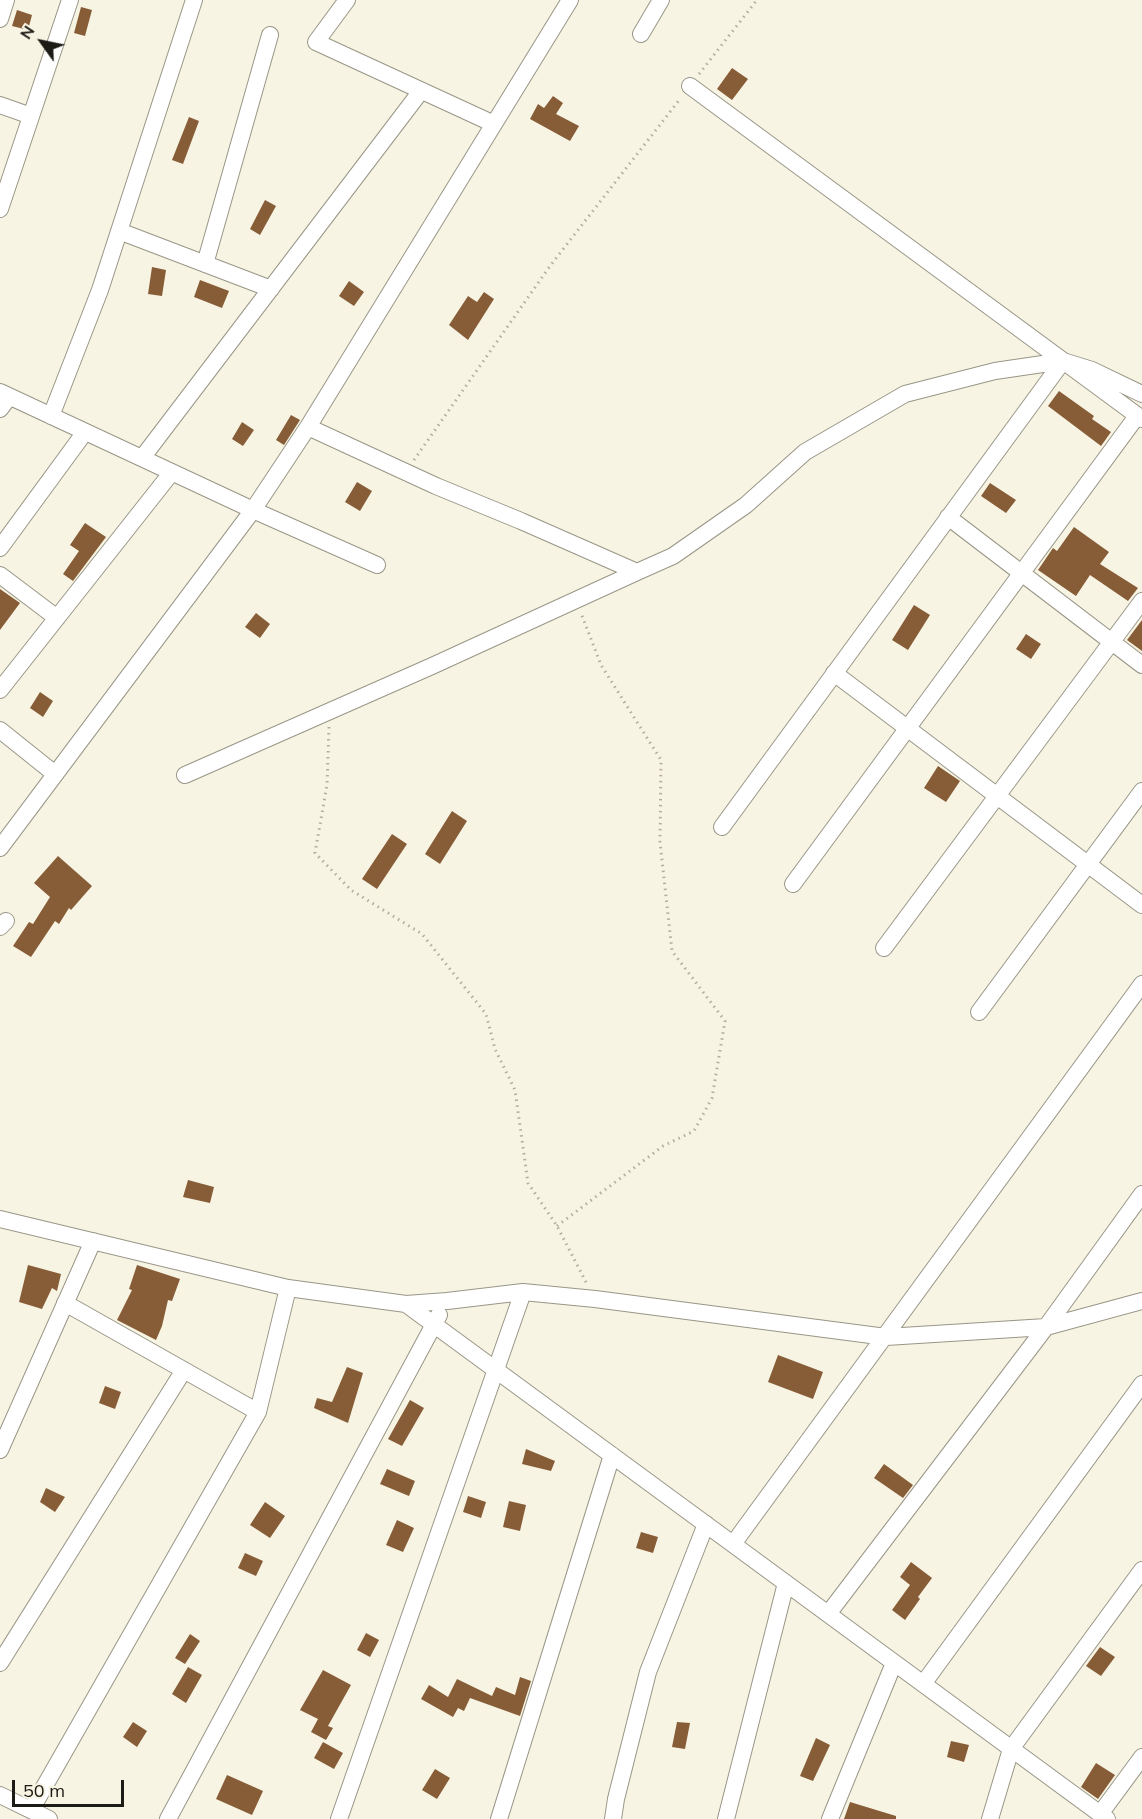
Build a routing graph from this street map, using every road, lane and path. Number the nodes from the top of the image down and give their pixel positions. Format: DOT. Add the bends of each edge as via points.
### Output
graph roads {
  1 [pos="6,0"];
  2 [pos="70,0"];
  3 [pos="194,0"];
  4 [pos="347,0"];
  5 [pos="569,0"];
  6 [pos="662,0"];
  7 [pos="757,0"];
  8 [pos="0,19"];
  9 [pos="641,34"];
  10 [pos="270,36"];
  11 [pos="690,86"];
  12 [pos="421,91"];
  13 [pos="0,105"];
  14 [pos="31,116"];
  15 [pos="494,124"];
  16 [pos="0,210"];
  17 [pos="119,231"];
  18 [pos="205,264"];
  19 [pos="271,289"];
  20 [pos="1062,361"];
  21 [pos="1142,394"];
  22 [pos="3,399"];
  23 [pos="51,416"];
  24 [pos="1140,418"];
  25 [pos="308,427"];
  26 [pos="85,432"];
  27 [pos="142,458"];
  28 [pos="172,472"];
  29 [pos="406,472"];
  30 [pos="253,510"];
  31 [pos="948,517"];
  32 [pos="0,548"];
  33 [pos="377,565"];
  34 [pos="637,572"];
  35 [pos="1022,573"];
  36 [pos="0,575"];
  37 [pos="576,600"];
  38 [pos="1142,601"];
  39 [pos="57,618"];
  40 [pos="1112,642"];
  41 [pos="1142,665"];
  42 [pos="834,673"];
  43 [pos="0,690"];
  44 [pos="330,711"];
  45 [pos="908,728"];
  46 [pos="0,730"];
  47 [pos="55,774"];
  48 [pos="184,775"];
  49 [pos="1142,791"];
  50 [pos="998,796"];
  51 [pos="722,827"];
  52 [pos="0,848"];
  53 [pos="1088,864"];
  54 [pos="793,884"];
  55 [pos="1142,905"];
  56 [pos="884,948"];
  57 [pos="1142,984"];
  58 [pos="979,1012"];
  59 [pos="1142,1194"];
  60 [pos="0,1219"];
  61 [pos="557,1226"];
  62 [pos="93,1241"];
  63 [pos="288,1288"];
  64 [pos="523,1292"];
  65 [pos="595,1299"];
  66 [pos="447,1301"];
  67 [pos="1142,1301"];
  68 [pos="65,1303"];
  69 [pos="406,1304"];
  70 [pos="434,1324"];
  71 [pos="1046,1328"];
  72 [pos="886,1337"];
  73 [pos="184,1370"];
  74 [pos="496,1370"];
  75 [pos="1142,1384"];
  76 [pos="258,1412"];
  77 [pos="0,1450"];
  78 [pos="612,1455"];
  79 [pos="706,1524"];
  80 [pos="733,1544"];
  81 [pos="1142,1570"];
  82 [pos="786,1583"];
  83 [pos="828,1614"];
  84 [pos="0,1663"];
  85 [pos="894,1663"];
  86 [pos="923,1684"];
  87 [pos="1011,1749"];
  88 [pos="1142,1757"];
  89 [pos="0,1795"];
  90 [pos="31,1810"];
  91 [pos="1103,1817"];
  92 [pos="49,1819"];
  93 [pos="168,1819"];
  94 [pos="339,1819"];
  95 [pos="499,1819"];
  96 [pos="613,1819"];
  97 [pos="726,1819"];
  98 [pos="831,1819"];
  99 [pos="990,1819"];
  1 -- 8 [label="street"];
  2 -- 14 [label="street"];
  3 -- 17 [label="street"];
  4 -- 12 [label="street" via="316,42"];
  5 -- 15 [label="street"];
  6 -- 9 [label="street"];
  7 -- 11 [label="path"];
  10 -- 18 [label="street"];
  11 -- 20 [label="street"];
  11 -- 29 [label="path" via="550,266"];
  12 -- 15 [label="street"];
  12 -- 19 [label="street"];
  13 -- 14 [label="street"];
  14 -- 16 [label="street"];
  15 -- 25 [label="street"];
  17 -- 18 [label="street"];
  17 -- 23 [label="street"];
  18 -- 19 [label="street"];
  19 -- 27 [label="street"];
  20 -- 21 [label="street" via="1092,370"];
  20 -- 24 [label="street"];
  20 -- 31 [label="street"];
  20 -- 34 [label="street" via="995,371 905,394 805,452 746,505 673,556"];
  22 -- 23 [label="street"];
  23 -- 26 [label="street"];
  24 -- 35 [label="street"];
  25 -- 29 [label="street"];
  25 -- 30 [label="street"];
  26 -- 27 [label="street"];
  26 -- 32 [label="street"];
  27 -- 28 [label="street"];
  28 -- 30 [label="street"];
  28 -- 39 [label="street"];
  29 -- 34 [label="street"];
  30 -- 33 [label="street"];
  30 -- 47 [label="street"];
  31 -- 35 [label="street"];
  31 -- 42 [label="street"];
  34 -- 37 [label="street"];
  35 -- 40 [label="street"];
  35 -- 45 [label="street"];
  36 -- 39 [label="street"];
  37 -- 44 [label="street"];
  37 -- 61 [label="path" via="601,664 662,760 660,842 672,951 724,1021 712,1098 694,1131 663,1146"];
  38 -- 40 [label="street"];
  39 -- 43 [label="street"];
  40 -- 41 [label="street"];
  40 -- 50 [label="street"];
  42 -- 45 [label="street"];
  42 -- 51 [label="street"];
  44 -- 48 [label="street"];
  44 -- 61 [label="path" via="327,785 315,853 351,890 422,934 486,1014 495,1049 515,1090 528,1183"];
  45 -- 50 [label="street"];
  45 -- 54 [label="street"];
  46 -- 47 [label="street"];
  47 -- 52 [label="street"];
  49 -- 53 [label="street"];
  50 -- 53 [label="street"];
  50 -- 56 [label="street"];
  53 -- 55 [label="street"];
  53 -- 58 [label="street"];
  57 -- 72 [label="street"];
  59 -- 71 [label="street"];
  60 -- 62 [label="street"];
  61 -- 65 [label="path"];
  62 -- 63 [label="street"];
  62 -- 68 [label="street"];
  63 -- 69 [label="street"];
  63 -- 76 [label="street"];
  64 -- 65 [label="street"];
  64 -- 66 [label="street"];
  64 -- 74 [label="street"];
  65 -- 72 [label="street"];
  66 -- 69 [label="street"];
  66 -- 70 [label="street"];
  67 -- 71 [label="street"];
  68 -- 73 [label="street"];
  68 -- 77 [label="street"];
  69 -- 70 [label="street"];
  70 -- 74 [label="street"];
  70 -- 93 [label="street"];
  71 -- 72 [label="street"];
  71 -- 83 [label="street"];
  72 -- 80 [label="street"];
  73 -- 76 [label="street"];
  73 -- 84 [label="street"];
  74 -- 78 [label="street"];
  74 -- 94 [label="street"];
  75 -- 86 [label="street"];
  76 -- 90 [label="street"];
  78 -- 79 [label="street"];
  78 -- 95 [label="street"];
  79 -- 80 [label="street"];
  79 -- 96 [label="street" via="648,1672"];
  80 -- 82 [label="street"];
  81 -- 87 [label="street"];
  82 -- 83 [label="street"];
  82 -- 97 [label="street"];
  83 -- 85 [label="street"];
  85 -- 86 [label="street"];
  85 -- 98 [label="street"];
  86 -- 87 [label="street"];
  87 -- 91 [label="street"];
  87 -- 99 [label="street"];
  88 -- 91 [label="street"];
  89 -- 90 [label="street"];
  90 -- 92 [label="street"];
}
